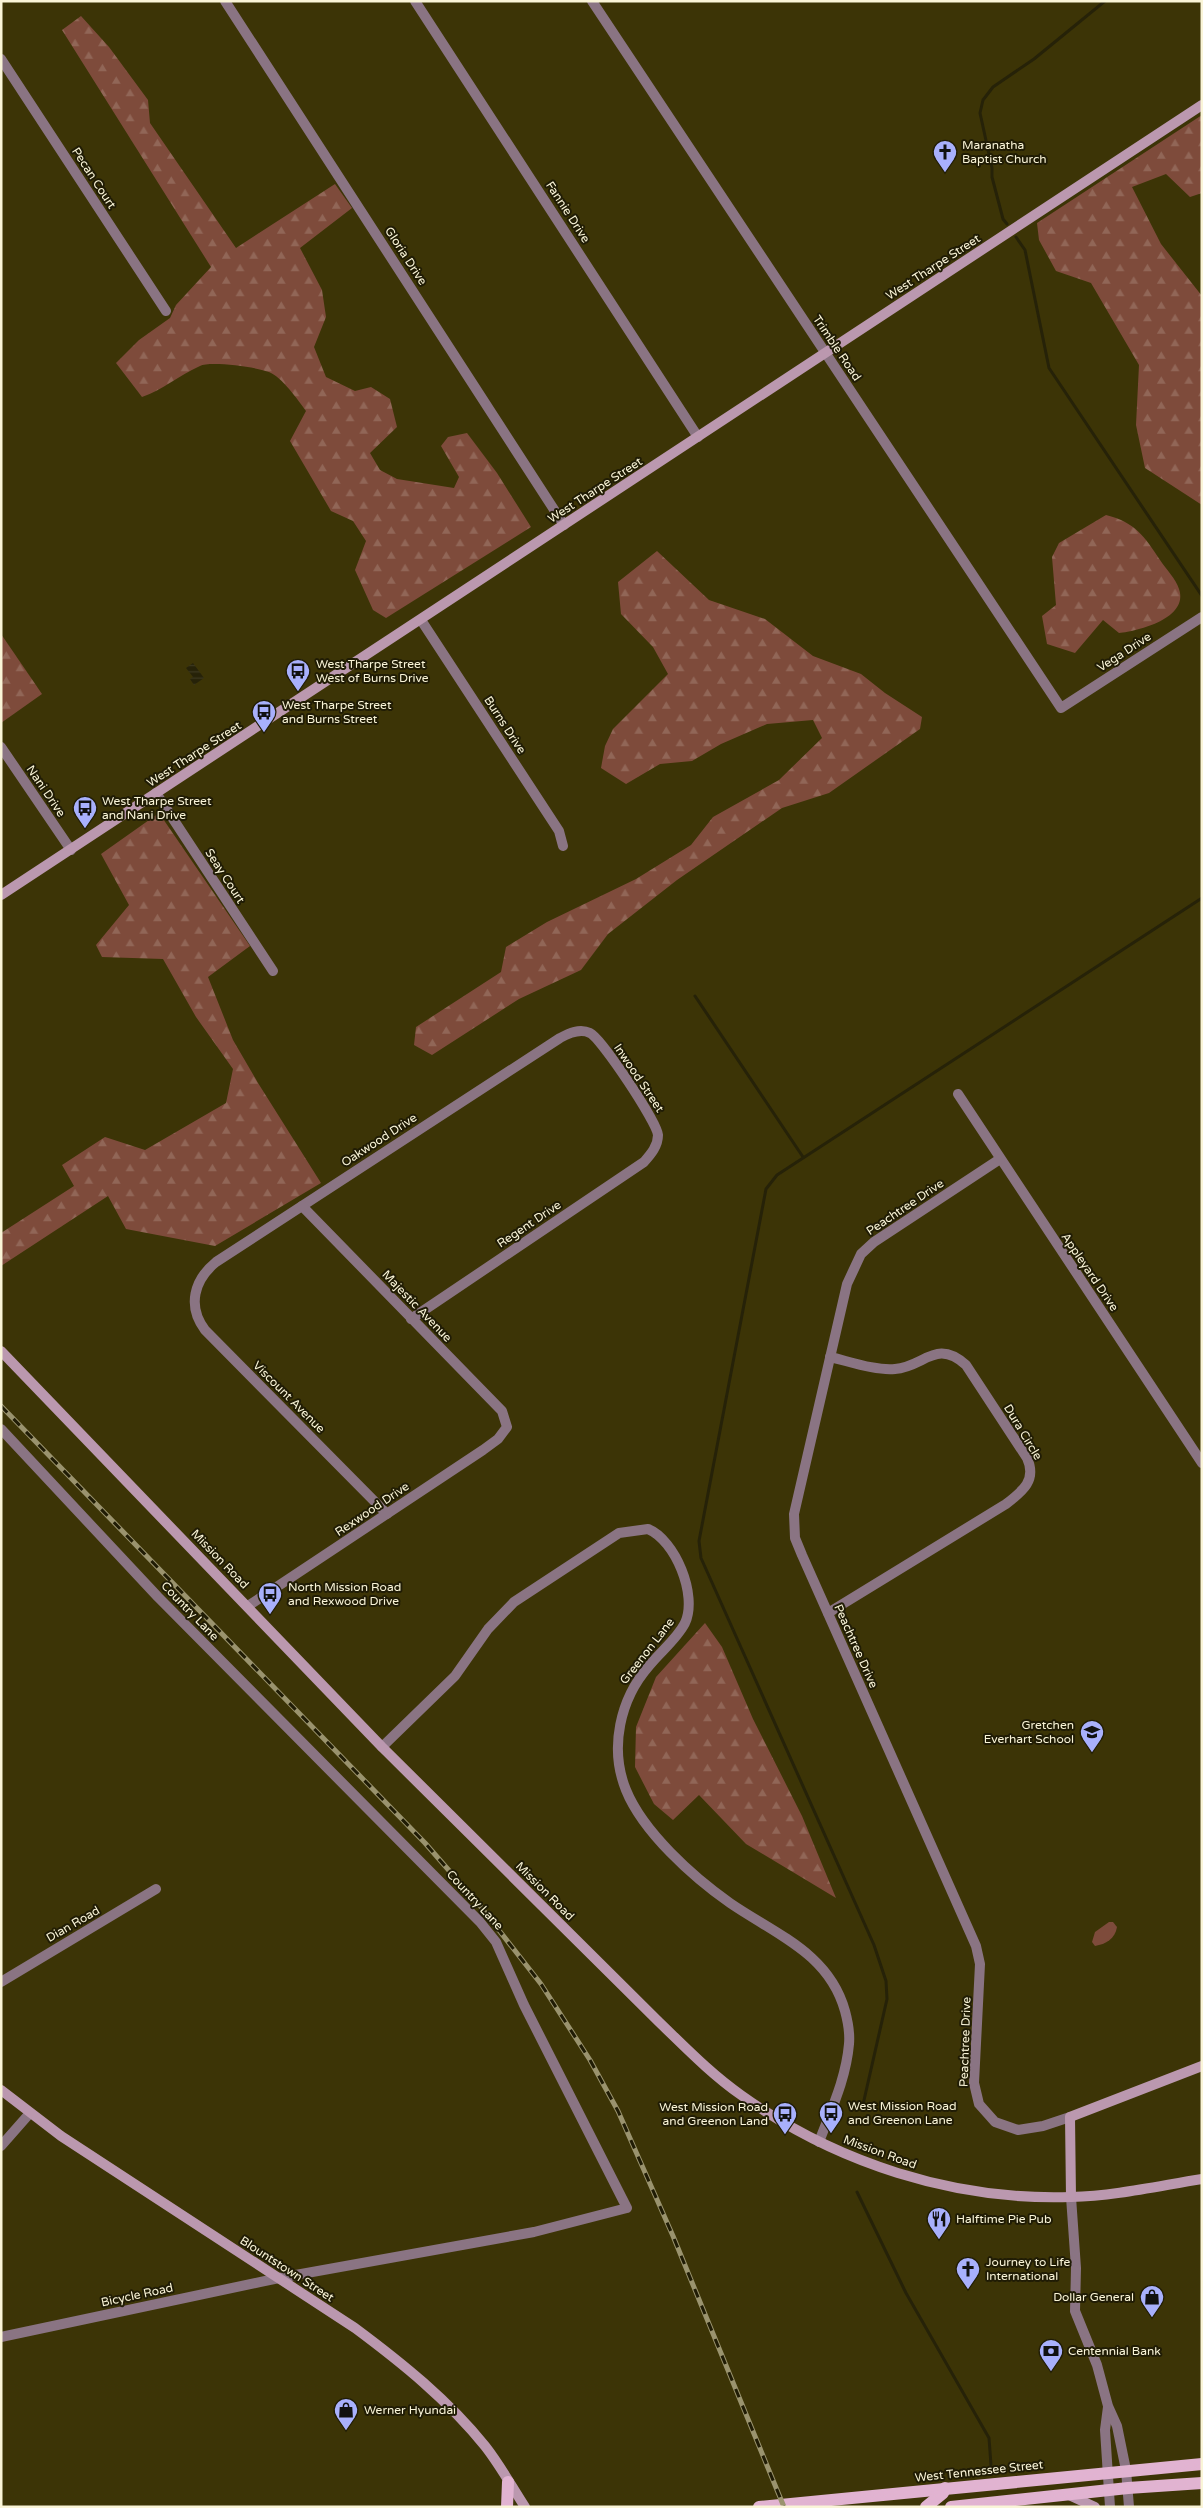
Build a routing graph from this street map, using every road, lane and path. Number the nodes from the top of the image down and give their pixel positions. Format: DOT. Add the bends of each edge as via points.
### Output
graph roads {
  1 [pos="225,1"];
  2 [pos="414,1"];
  3 [pos="592,1"];
  4 [pos="1,59"];
  5 [pos="1202,105"];
  6 [pos="166,311"];
  7 [pos="826,353"];
  8 [pos="698,437"];
  9 [pos="564,525"];
  10 [pos="1202,617"];
  11 [pos="421,620"];
  12 [pos="1061,708"];
  13 [pos="1,747"];
  14 [pos="156,794"];
  15 [pos="563,846"];
  16 [pos="70,850"];
  17 [pos="1,895"];
  18 [pos="273,971"];
  19 [pos="586,1032"];
  20 [pos="958,1094"];
  21 [pos="656,1145"];
  22 [pos="1000,1159"];
  23 [pos="302,1206"];
  24 [pos="198,1286"];
  25 [pos="411,1318"];
  26 [pos="1,1351"];
  27 [pos="830,1357"];
  28 [pos="507,1427"];
  29 [pos="1,1429"];
  30 [pos="1202,1463"];
  31 [pos="387,1514"];
  32 [pos="248,1606"];
  33 [pos="828,1613"];
  34 [pos="382,1747"];
  35 [pos="156,1889"];
  36 [pos="1,1982"];
  37 [pos="1202,2066"];
  38 [pos="1,2090"];
  39 [pos="30,2113"];
  40 [pos="1070,2117"];
  41 [pos="819,2142"];
  42 [pos="1,2146"];
  43 [pos="1202,2178"];
  44 [pos="1071,2197"];
  45 [pos="279,2278"];
  46 [pos="1,2337"];
  47 [pos="1108,2406"];
  48 [pos="1202,2464"];
  49 [pos="1126,2470"];
  50 [pos="1106,2472"];
  51 [pos="508,2482"];
  52 [pos="1202,2483"];
  53 [pos="971,2485"];
  54 [pos="945,2488"];
  55 [pos="1128,2488"];
  56 [pos="1108,2490"];
  57 [pos="1068,2495"];
  58 [pos="507,2507"];
  59 [pos="525,2507"];
  60 [pos="759,2507"];
  61 [pos="926,2507"];
  62 [pos="950,2507"];
  63 [pos="1095,2507"];
  64 [pos="1110,2507"];
  65 [pos="1129,2507"];
  1 -- 9 [label="street, Gloria Drive"];
  2 -- 8 [label="street, Fannie Drive"];
  3 -- 7 [label="street, Trimble Road"];
  4 -- 6 [label="street, Pecan Court"];
  5 -- 7 [label="main road, West Tharpe Street"];
  7 -- 8 [label="main road, West Tharpe Street"];
  7 -- 12 [label="street, Trimble Road"];
  8 -- 9 [label="main road, West Tharpe Street"];
  9 -- 11 [label="main road, West Tharpe Street"];
  10 -- 12 [label="street, Vega Drive"];
  11 -- 14 [label="main road, West Tharpe Street"];
  11 -- 15 [label="street, Burns Drive" via="560,831"];
  13 -- 16 [label="street, Nani Drive"];
  14 -- 16 [label="main road, West Tharpe Street"];
  14 -- 18 [label="street, Seay Court"];
  16 -- 17 [label="main road, West Tharpe Street"];
  19 -- 21 [label="street, Inwood Street" via="598,1040 653,1120 658,1137"];
  19 -- 23 [label="street, Oakwood Drive" via="576,1031 560,1038"];
  20 -- 22 [label="street, Appleyard Drive"];
  21 -- 25 [label="street, Regent Drive" via="644,1162"];
  22 -- 27 [label="street, Peachtree Drive" via="874,1242 861,1254 847,1284"];
  22 -- 30 [label="street, Appleyard Drive"];
  23 -- 24 [label="street, Oakwood Drive" via="216,1262 202,1276"];
  23 -- 25 [label="street, Majestic Avenue"];
  24 -- 31 [label="street, Viscount Avenue" via="195,1311 205,1330"];
  25 -- 28 [label="street, Majestic Avenue" via="502,1411"];
  26 -- 32 [label="main road, Mission Road"];
  27 -- 33 [label="street, Peachtree Drive" via="794,1514 802,1555"];
  27 -- 33 [label="street, Dura Circle" via="894,1369 937,1354 951,1355 966,1365 1027,1458 1031,1472 1027,1486 1006,1504"];
  28 -- 31 [label="street, Rexwood Drive" via="483,1450"];
  29 -- 45 [label="street, Country Lane" via="158,1597 491,1935 628,2208 534,2232"];
  31 -- 32 [label="street, Rexwood Drive"];
  32 -- 34 [label="main road, Mission Road"];
  33 -- 40 [label="street, Peachtree Drive" via="976,1946 980,1964 974,2083 979,2104 995,2122 1018,2130"];
  34 -- 41 [label="main road, Mission Road" via="705,2066 760,2108"];
  34 -- 41 [label="street, Greenon Lane" via="455,1676 488,1629 514,1602 619,1533 648,1528 664,1539 687,1586 690,1611 678,1634 635,1684 626,1702 620,1728 620,1771 634,1805 664,1844 730,1902 813,1957 836,1987 848,2023 849,2043 841,2085"];
  35 -- 36 [label="street, Dian Road"];
  37 -- 40 [label="main road"];
  38 -- 39 [label="main road, Blountstown Street"];
  39 -- 42 [label="street"];
  39 -- 45 [label="main road, Blountstown Street"];
  40 -- 44 [label="main road"];
  41 -- 44 [label="main road, Mission Road" via="885,2170 937,2183 1021,2196"];
  43 -- 44 [label="main road, Mission Road" via="1118,2193"];
  44 -- 47 [label="street" via="1076,2268 1075,2311 1099,2370"];
  45 -- 46 [label="street, Bicycle Road"];
  45 -- 51 [label="main road, Blountstown Street" via="355,2328 415,2374 485,2446"];
  47 -- 49 [label="street" via="1117,2426"];
  47 -- 50 [label="street"];
  48 -- 49 [label="main road, West Tennessee Street"];
  49 -- 50 [label="main road, West Tennessee Street"];
  49 -- 55 [label="street"];
  50 -- 53 [label="main road, West Tennessee Street"];
  50 -- 56 [label="street"];
  51 -- 58 [label="main road"];
  51 -- 59 [label="main road, Blountstown Street"];
  52 -- 55 [label="main road"];
  53 -- 54 [label="main road, West Tennessee Street"];
  53 -- 62 [label="main road"];
  54 -- 60 [label="main road, West Tennessee Street"];
  54 -- 61 [label="main road"];
  55 -- 56 [label="main road"];
  55 -- 65 [label="street"];
  56 -- 57 [label="main road"];
  56 -- 64 [label="street"];
  57 -- 62 [label="main road"];
  57 -- 63 [label="main road"];
}
